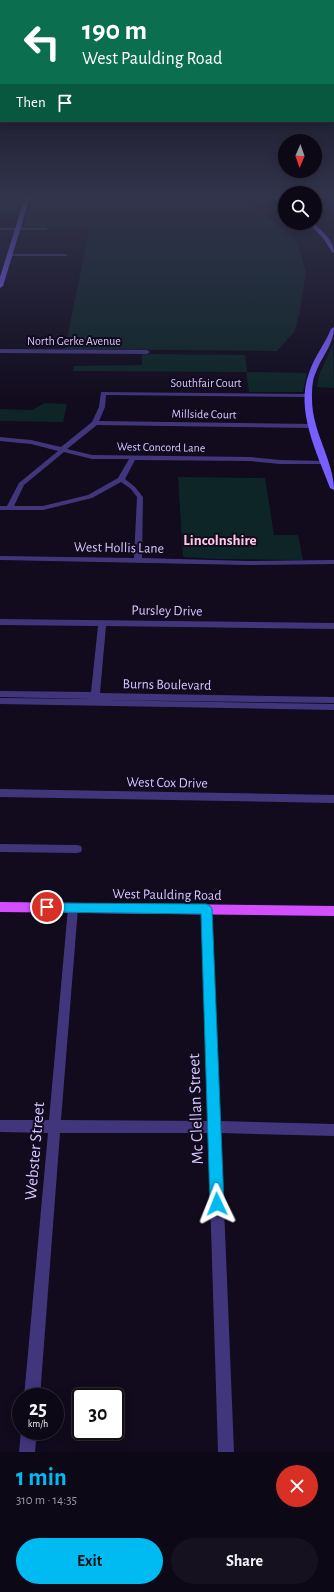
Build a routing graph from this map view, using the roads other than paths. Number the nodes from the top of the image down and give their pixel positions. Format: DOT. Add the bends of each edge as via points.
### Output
graph roads {
  1 [pos="6,265"];
  2 [pos="1,280"];
  3 [pos="0,286"];
  4 [pos="334,330"];
  5 [pos="0,351"];
  6 [pos="147,352"];
  7 [pos="308,395"];
  8 [pos="95,423"];
  9 [pos="313,426"];
  10 [pos="0,439"];
  11 [pos="63,451"];
  12 [pos="133,458"];
  13 [pos="324,462"];
  14 [pos="121,479"];
  15 [pos="334,488"];
  16 [pos="0,508"];
  17 [pos="9,509"];
  18 [pos="0,558"];
  19 [pos="138,560"];
  20 [pos="334,562"];
  21 [pos="0,622"];
  22 [pos="102,623"];
  23 [pos="334,626"];
  24 [pos="0,694"];
  25 [pos="95,699"];
  26 [pos="334,700"];
  27 [pos="0,701"];
  28 [pos="334,707"];
  29 [pos="0,793"];
  30 [pos="334,799"];
  31 [pos="0,848"];
  32 [pos="77,849"];
  33 [pos="0,906"];
  34 [pos="73,908"];
  35 [pos="206,909"];
  36 [pos="334,911"];
  37 [pos="0,1126"];
  38 [pos="55,1127"];
  39 [pos="214,1127"];
  40 [pos="334,1130"];
  41 [pos="33,1388"];
  42 [pos="28,1440"];
  43 [pos="27,1452"];
  44 [pos="226,1452"];
  1 -- 2 [label="main road"];
  2 -- 3 [label="main road"];
  4 -- 7 [label="main road" via="312,374"];
  5 -- 6 [label="street, North Gerke Avenue"];
  7 -- 8 [label="street, Southfair Court" via="103,394 102,407"];
  7 -- 9 [label="main road"];
  8 -- 9 [label="street, Millside Court"];
  8 -- 11 [label="street"];
  9 -- 13 [label="main road"];
  10 -- 11 [label="street, West Concord Lane" via="31,442"];
  11 -- 12 [label="street, West Concord Lane" via="92,457"];
  11 -- 17 [label="street" via="21,484"];
  12 -- 13 [label="street, West Concord Lane"];
  12 -- 14 [label="street"];
  13 -- 15 [label="main road"];
  14 -- 17 [label="street" via="90,497 74,502 43,508"];
  14 -- 19 [label="street" via="140,497"];
  16 -- 17 [label="street"];
  18 -- 19 [label="street, West Hollis Lane"];
  19 -- 20 [label="street, West Hollis Lane"];
  21 -- 22 [label="street, Pursley Drive"];
  22 -- 23 [label="street, Pursley Drive"];
  22 -- 25 [label="street"];
  24 -- 25 [label="street, Burns Boulevard"];
  25 -- 26 [label="street, Burns Boulevard"];
  25 -- 27 [label="street, Burns Boulevard"];
  25 -- 28 [label="street, Burns Boulevard"];
  29 -- 30 [label="street, West Cox Drive"];
  31 -- 32 [label="street"];
  33 -- 34 [label="main road, West Paulding Road"];
  34 -- 35 [label="main road, West Paulding Road"];
  34 -- 38 [label="street, Webster Street"];
  35 -- 36 [label="main road, West Paulding Road"];
  35 -- 39 [label="street, Mc Clellan Street"];
  37 -- 38 [label="street"];
  38 -- 39 [label="street"];
  38 -- 41 [label="street, Webster Street"];
  39 -- 40 [label="street"];
  39 -- 44 [label="street, Mc Clellan Street"];
  42 -- 43 [label="street"];
}
